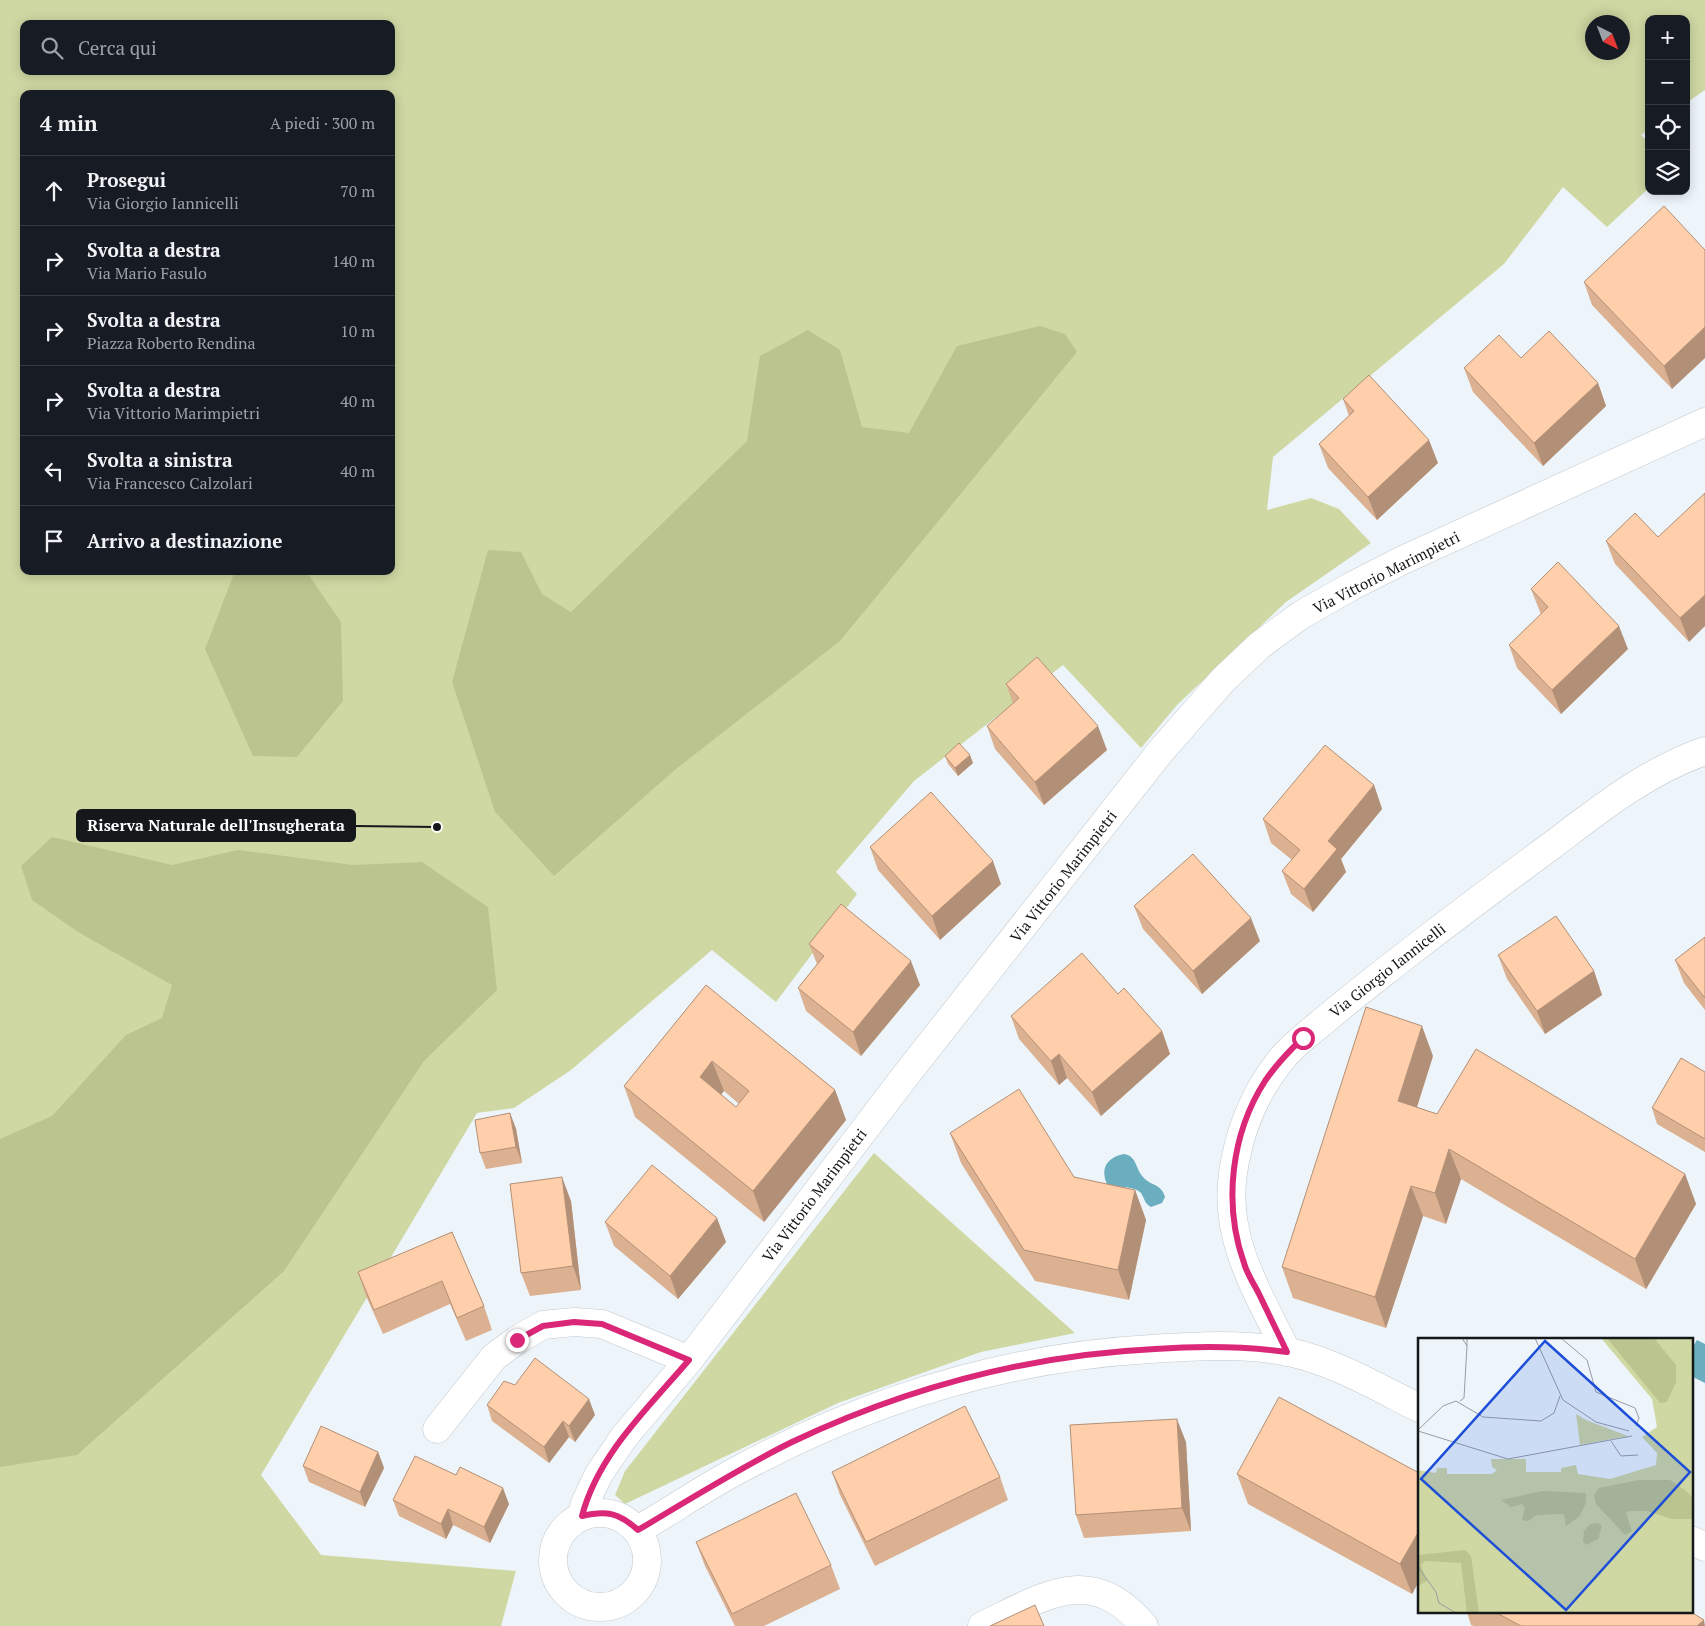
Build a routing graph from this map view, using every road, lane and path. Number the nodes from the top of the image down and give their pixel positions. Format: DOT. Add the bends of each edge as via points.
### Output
graph roads {
  1 [pos="1705,422"];
  2 [pos="1705,751"];
  3 [pos="1287,1352"];
  4 [pos="689,1360"];
  5 [pos="1418,1408"];
  6 [pos="437,1429"];
  7 [pos="582,1516"];
  8 [pos="638,1530"];
  9 [pos="1692,1540"];
  10 [pos="1705,1547"];
  11 [pos="617,1616"];
  12 [pos="982,1626"];
  13 [pos="1144,1626"];
  1 -- 4 [label="street, Via Vittorio Marimpietri" via="1395,564 1301,615 1260,645 1223,680 1160,752 906,1075"];
  2 -- 3 [label="street, Via Giorgio Iannicelli" via="1634,785 1453,919 1303,1038 1281,1059 1265,1081 1243,1128 1233,1174 1232,1211 1244,1265"];
  3 -- 5 [label="street" via="1343,1371"];
  3 -- 8 [label="street" via="1220,1346 1112,1351 1022,1365 957,1380 878,1406 799,1439 736,1471"];
  4 -- 6 [label="street" via="602,1324 574,1322 543,1326 494,1357"];
  4 -- 7 [label="street, Via Vittorio Marimpietri" via="614,1450 592,1488"];
  7 -- 8 [label="street" via="597,1512 612,1514 627,1520"];
  7 -- 11 [label="street" via="558,1537 553,1569 569,1596"];
  8 -- 11 [label="street" via="646,1544 646,1574"];
  9 -- 10 [label="street"];
  12 -- 13 [label="street" via="1045,1596 1077,1589 1108,1596 1126,1607"];
}
